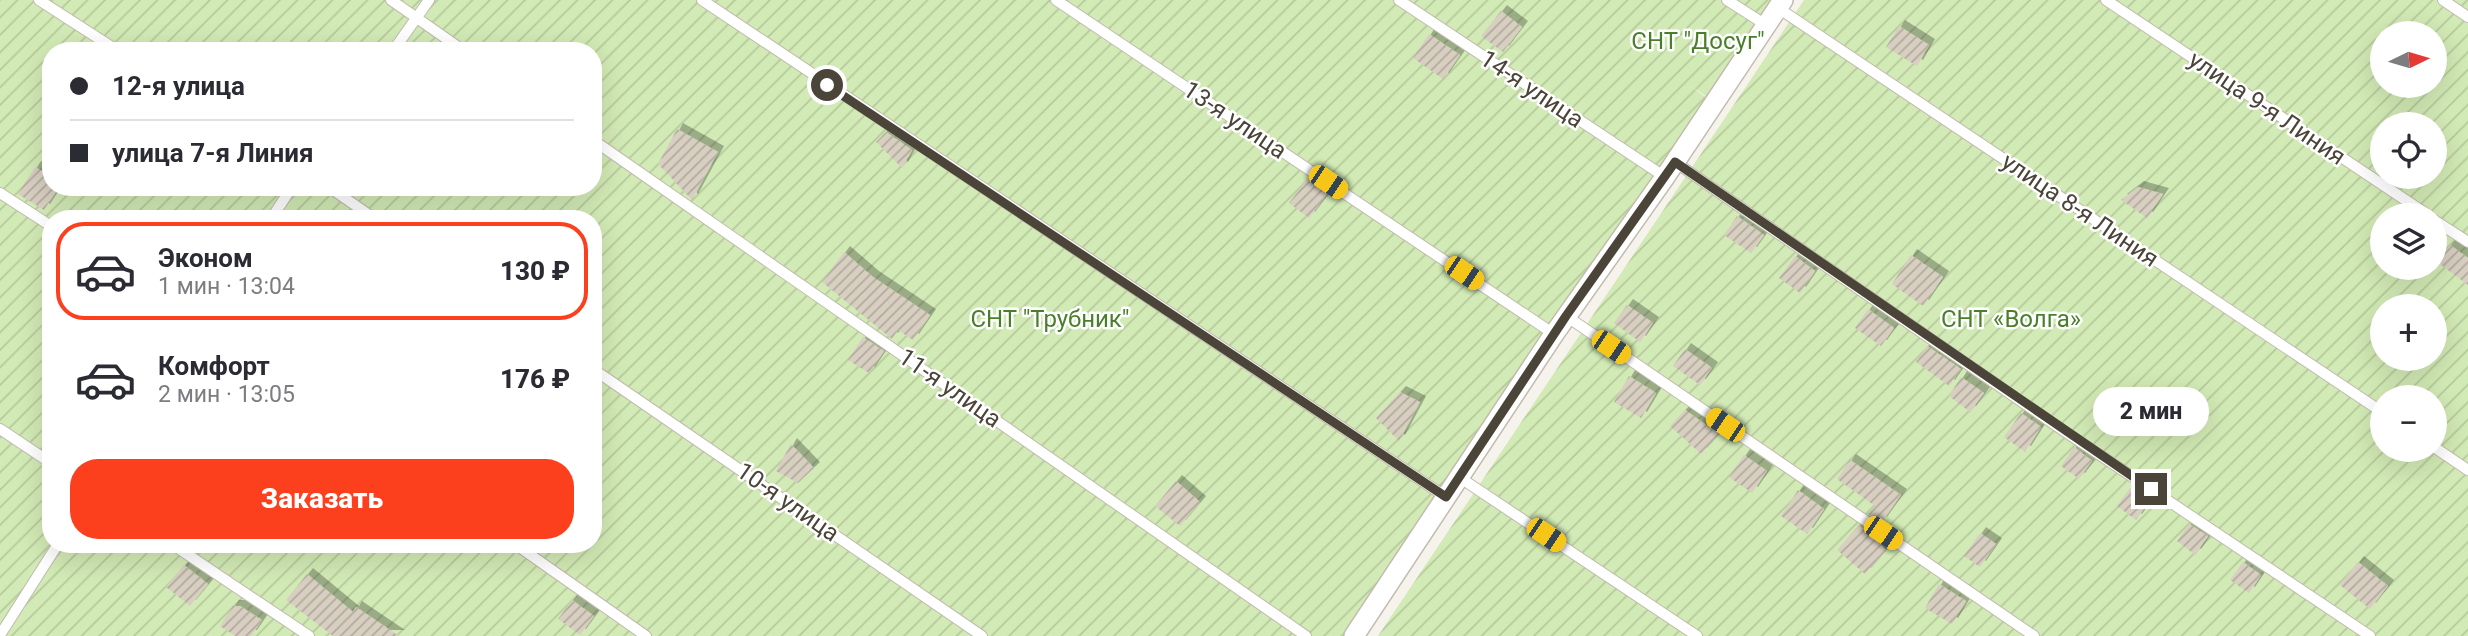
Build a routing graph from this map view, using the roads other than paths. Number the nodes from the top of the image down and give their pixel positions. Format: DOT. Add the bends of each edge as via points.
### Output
graph roads {
  1 [pos="39,0"];
  2 [pos="391,0"];
  3 [pos="429,0"];
  4 [pos="702,0"];
  5 [pos="1056,0"];
  6 [pos="1399,0"];
  7 [pos="1727,0"];
  8 [pos="2106,0"];
  9 [pos="2443,0"];
  10 [pos="1780,4"];
  11 [pos="2468,17"];
  12 [pos="417,18"];
  13 [pos="1766,25"];
  14 [pos="104,42"];
  15 [pos="400,42"];
  16 [pos="451,42"];
  17 [pos="602,146"];
  18 [pos="1670,170"];
  19 [pos="0,193"];
  20 [pos="342,196"];
  21 [pos="2410,203"];
  22 [pos="362,210"];
  23 [pos="42,220"];
  24 [pos="2447,228"];
  25 [pos="2468,242"];
  26 [pos="1566,316"];
  27 [pos="1554,334"];
  28 [pos="602,375"];
  29 [pos="2370,404"];
  30 [pos="0,429"];
  31 [pos="2447,456"];
  32 [pos="42,457"];
  33 [pos="2468,470"];
  34 [pos="1459,477"];
  35 [pos="1446,497"];
  36 [pos="52,553"];
  37 [pos="185,553"];
  38 [pos="528,553"];
  39 [pos="0,635"];
  40 [pos="309,636"];
  41 [pos="646,636"];
  42 [pos="982,636"];
  43 [pos="1306,636"];
  44 [pos="1354,636"];
  45 [pos="1697,636"];
  46 [pos="2034,636"];
  47 [pos="2370,636"];
  1 -- 14 [label="lane"];
  2 -- 12 [label="lane"];
  3 -- 12 [label="lane"];
  4 -- 35 [label="lane"];
  5 -- 27 [label="lane, 13-я улица"];
  6 -- 18 [label="lane, 14-я улица"];
  7 -- 13 [label="lane"];
  8 -- 21 [label="lane, улица 9-я Линия"];
  9 -- 11 [label="lane"];
  10 -- 13 [label="street"];
  10 -- 29 [label="lane, улица 8-я Линия"];
  12 -- 15 [label="lane"];
  12 -- 16 [label="lane"];
  13 -- 18 [label="street"];
  17 -- 43 [label="lane, 11-я улица"];
  18 -- 26 [label="street"];
  18 -- 47 [label="lane, 14-я улица"];
  19 -- 23 [label="lane"];
  20 -- 22 [label="lane"];
  24 -- 25 [label="lane"];
  26 -- 27 [label="street"];
  26 -- 46 [label="lane"];
  27 -- 34 [label="street"];
  28 -- 42 [label="lane, 10-я улица"];
  30 -- 32 [label="lane"];
  31 -- 33 [label="lane"];
  34 -- 35 [label="street"];
  34 -- 45 [label="lane"];
  35 -- 44 [label="street"];
  36 -- 39 [label="lane"];
  37 -- 40 [label="lane"];
  38 -- 41 [label="lane"];
}
